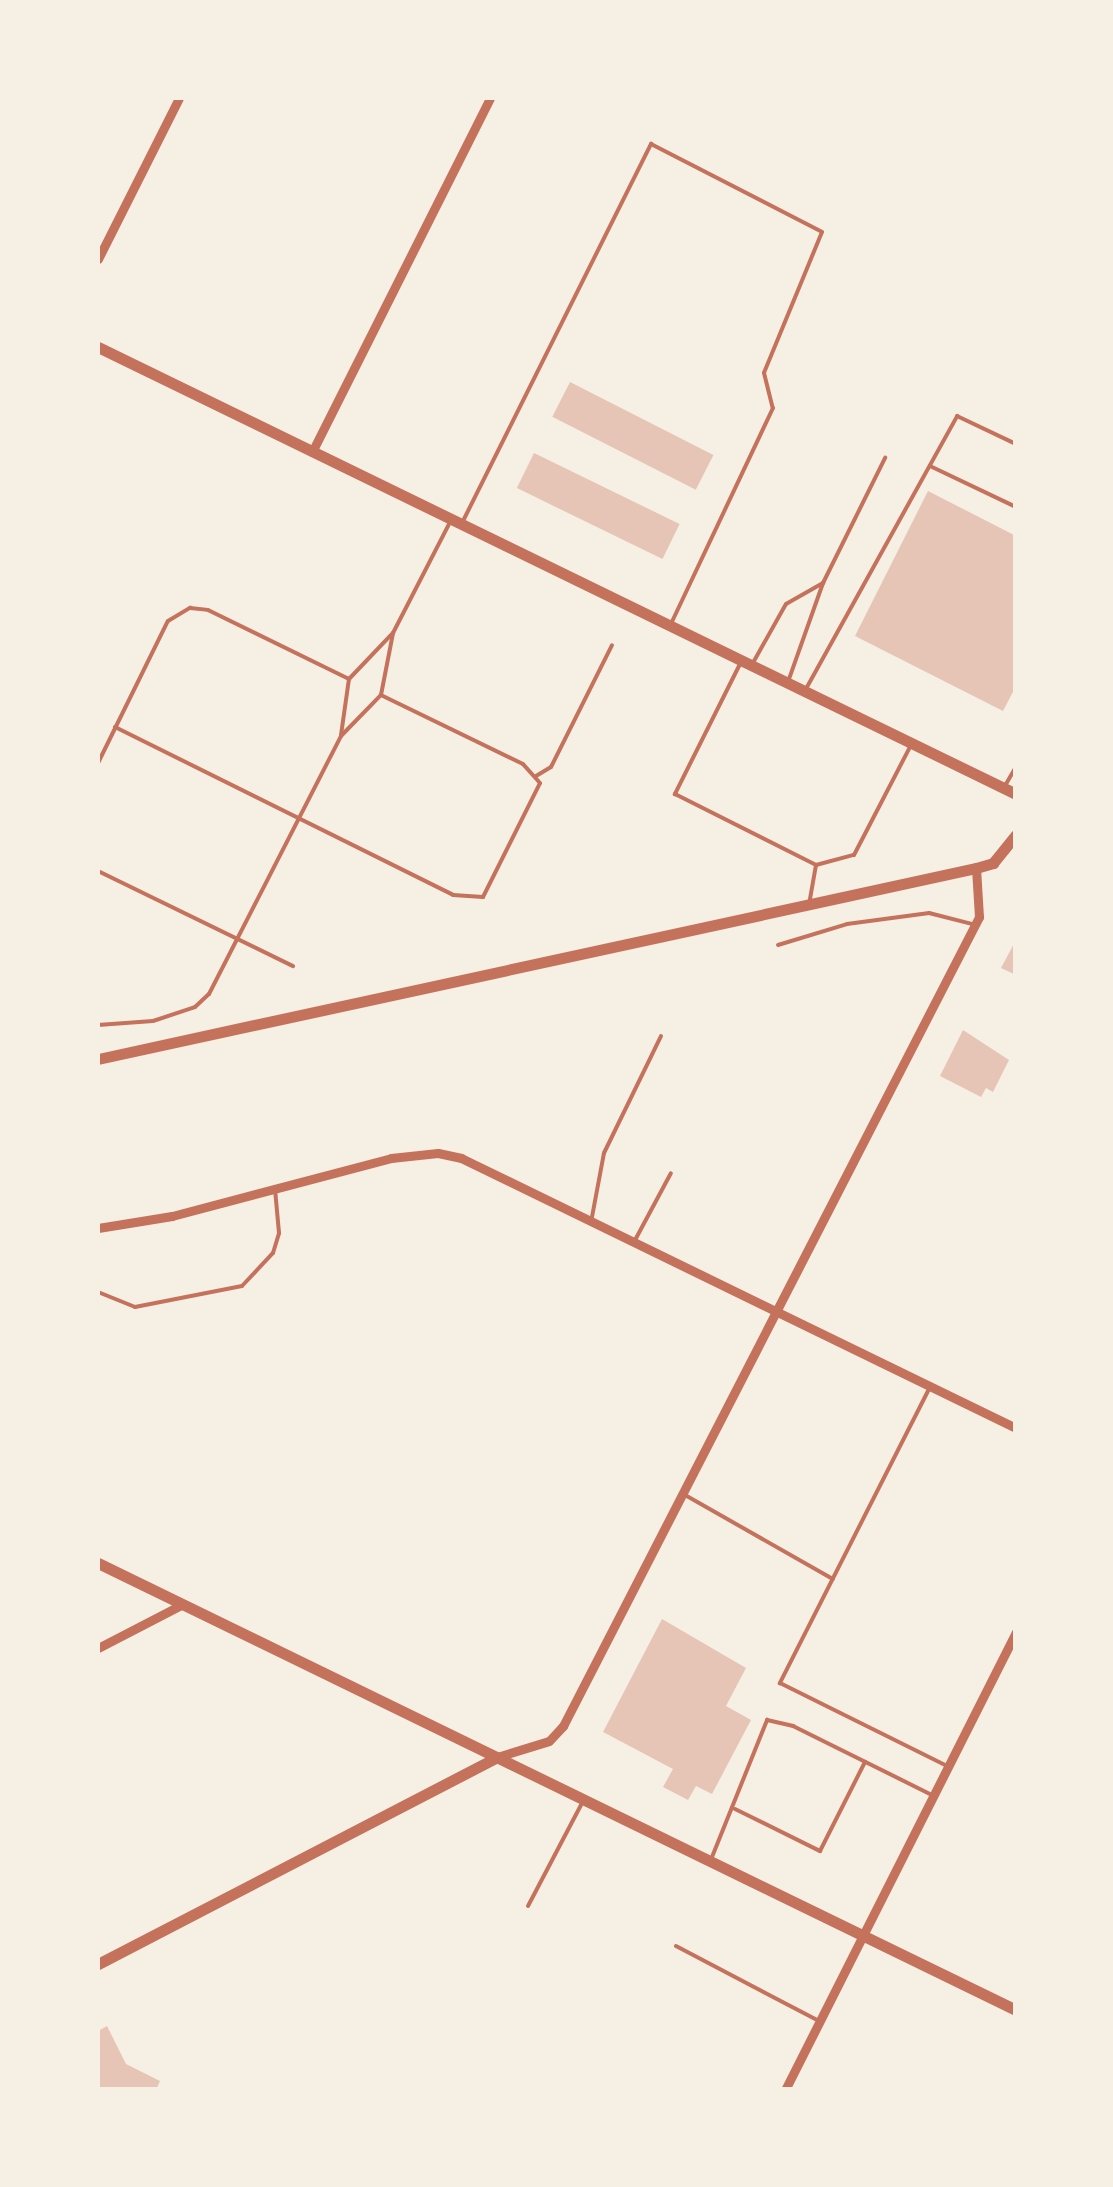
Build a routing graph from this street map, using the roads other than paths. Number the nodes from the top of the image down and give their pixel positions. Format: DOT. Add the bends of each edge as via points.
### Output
graph roads {
  1 [pos="179,98"];
  2 [pos="490,98"];
  3 [pos="98,259"];
  4 [pos="98,347"];
  5 [pos="1016,444"];
  6 [pos="312,452"];
  7 [pos="885,458"];
  8 [pos="928,465"];
  9 [pos="1016,507"];
  10 [pos="456,523"];
  11 [pos="823,583"];
  12 [pos="670,626"];
  13 [pos="394,633"];
  14 [pos="612,645"];
  15 [pos="746,663"];
  16 [pos="349,680"];
  17 [pos="788,683"];
  18 [pos="805,692"];
  19 [pos="382,695"];
  20 [pos="116,727"];
  21 [pos="341,736"];
  22 [pos="912,744"];
  23 [pos="98,763"];
  24 [pos="1016,767"];
  25 [pos="536,776"];
  26 [pos="1009,792"];
  27 [pos="300,818"];
  28 [pos="1016,835"];
  29 [pos="816,865"];
  30 [pos="976,868"];
  31 [pos="98,871"];
  32 [pos="810,904"];
  33 [pos="974,925"];
  34 [pos="238,939"];
  35 [pos="778,945"];
  36 [pos="294,966"];
  37 [pos="98,1025"];
  38 [pos="662,1036"];
  39 [pos="98,1059"];
  40 [pos="671,1174"];
  41 [pos="274,1189"];
  42 [pos="590,1222"];
  43 [pos="98,1228"];
  44 [pos="634,1242"];
  45 [pos="98,1292"];
  46 [pos="774,1309"];
  47 [pos="930,1386"];
  48 [pos="1016,1428"];
  49 [pos="681,1493"];
  50 [pos="98,1563"];
  51 [pos="833,1579"];
  52 [pos="181,1604"];
  53 [pos="1016,1632"];
  54 [pos="98,1648"];
  55 [pos="498,1757"];
  56 [pos="865,1762"];
  57 [pos="947,1766"];
  58 [pos="932,1795"];
  59 [pos="584,1799"];
  60 [pos="735,1809"];
  61 [pos="710,1860"];
  62 [pos="528,1906"];
  63 [pos="861,1934"];
  64 [pos="676,1946"];
  65 [pos="98,1964"];
  66 [pos="1016,2010"];
  67 [pos="819,2020"];
  68 [pos="785,2090"];
  1 -- 3 [label="street"];
  2 -- 6 [label="street"];
  4 -- 6 [label="street"];
  5 -- 8 [label="lane" via="957,416"];
  6 -- 10 [label="street"];
  7 -- 11 [label="lane"];
  8 -- 9 [label="lane"];
  8 -- 18 [label="lane"];
  10 -- 12 [label="street"];
  10 -- 12 [label="lane" via="651,144 822,232 764,374 773,408"];
  10 -- 13 [label="lane"];
  11 -- 15 [label="lane" via="786,604"];
  11 -- 17 [label="lane"];
  12 -- 15 [label="street"];
  13 -- 16 [label="lane"];
  13 -- 19 [label="lane"];
  14 -- 25 [label="lane" via="551,767"];
  15 -- 17 [label="street"];
  15 -- 29 [label="lane" via="674,794"];
  16 -- 20 [label="lane" via="208,610 190,608 168,621"];
  16 -- 21 [label="lane"];
  17 -- 18 [label="street"];
  18 -- 22 [label="street"];
  19 -- 21 [label="lane"];
  19 -- 25 [label="lane"];
  20 -- 23 [label="lane"];
  20 -- 27 [label="lane"];
  21 -- 27 [label="lane"];
  22 -- 26 [label="street"];
  22 -- 29 [label="lane" via="854,855"];
  24 -- 26 [label="lane"];
  25 -- 27 [label="lane" via="535,802 494,884 475,899 453,895"];
  27 -- 34 [label="lane"];
  28 -- 30 [label="street" via="993,863"];
  29 -- 32 [label="lane"];
  30 -- 32 [label="street"];
  30 -- 33 [label="street" via="981,900"];
  31 -- 34 [label="lane"];
  32 -- 39 [label="street"];
  33 -- 35 [label="lane" via="929,913 847,924"];
  33 -- 46 [label="street"];
  34 -- 36 [label="lane"];
  34 -- 37 [label="lane" via="195,1007 153,1021"];
  38 -- 42 [label="lane" via="604,1153"];
  40 -- 44 [label="lane"];
  41 -- 42 [label="street" via="438,1153 482,1166"];
  41 -- 43 [label="street"];
  41 -- 45 [label="lane" via="280,1233 274,1252 242,1286 134,1307"];
  42 -- 44 [label="street"];
  44 -- 46 [label="street"];
  46 -- 47 [label="street"];
  46 -- 49 [label="street"];
  47 -- 48 [label="street"];
  47 -- 51 [label="lane"];
  49 -- 51 [label="lane"];
  49 -- 55 [label="street" via="563,1726 550,1740"];
  50 -- 52 [label="street"];
  51 -- 57 [label="lane" via="780,1683"];
  52 -- 54 [label="street"];
  52 -- 55 [label="street"];
  53 -- 57 [label="street"];
  55 -- 59 [label="street"];
  55 -- 65 [label="street"];
  56 -- 58 [label="lane"];
  56 -- 60 [label="lane" via="820,1851"];
  56 -- 60 [label="lane" via="767,1720"];
  57 -- 58 [label="street"];
  58 -- 63 [label="street"];
  59 -- 61 [label="street"];
  59 -- 62 [label="lane"];
  60 -- 61 [label="lane"];
  61 -- 63 [label="street"];
  63 -- 66 [label="street"];
  63 -- 67 [label="street"];
  64 -- 67 [label="lane"];
  67 -- 68 [label="street"];
}
